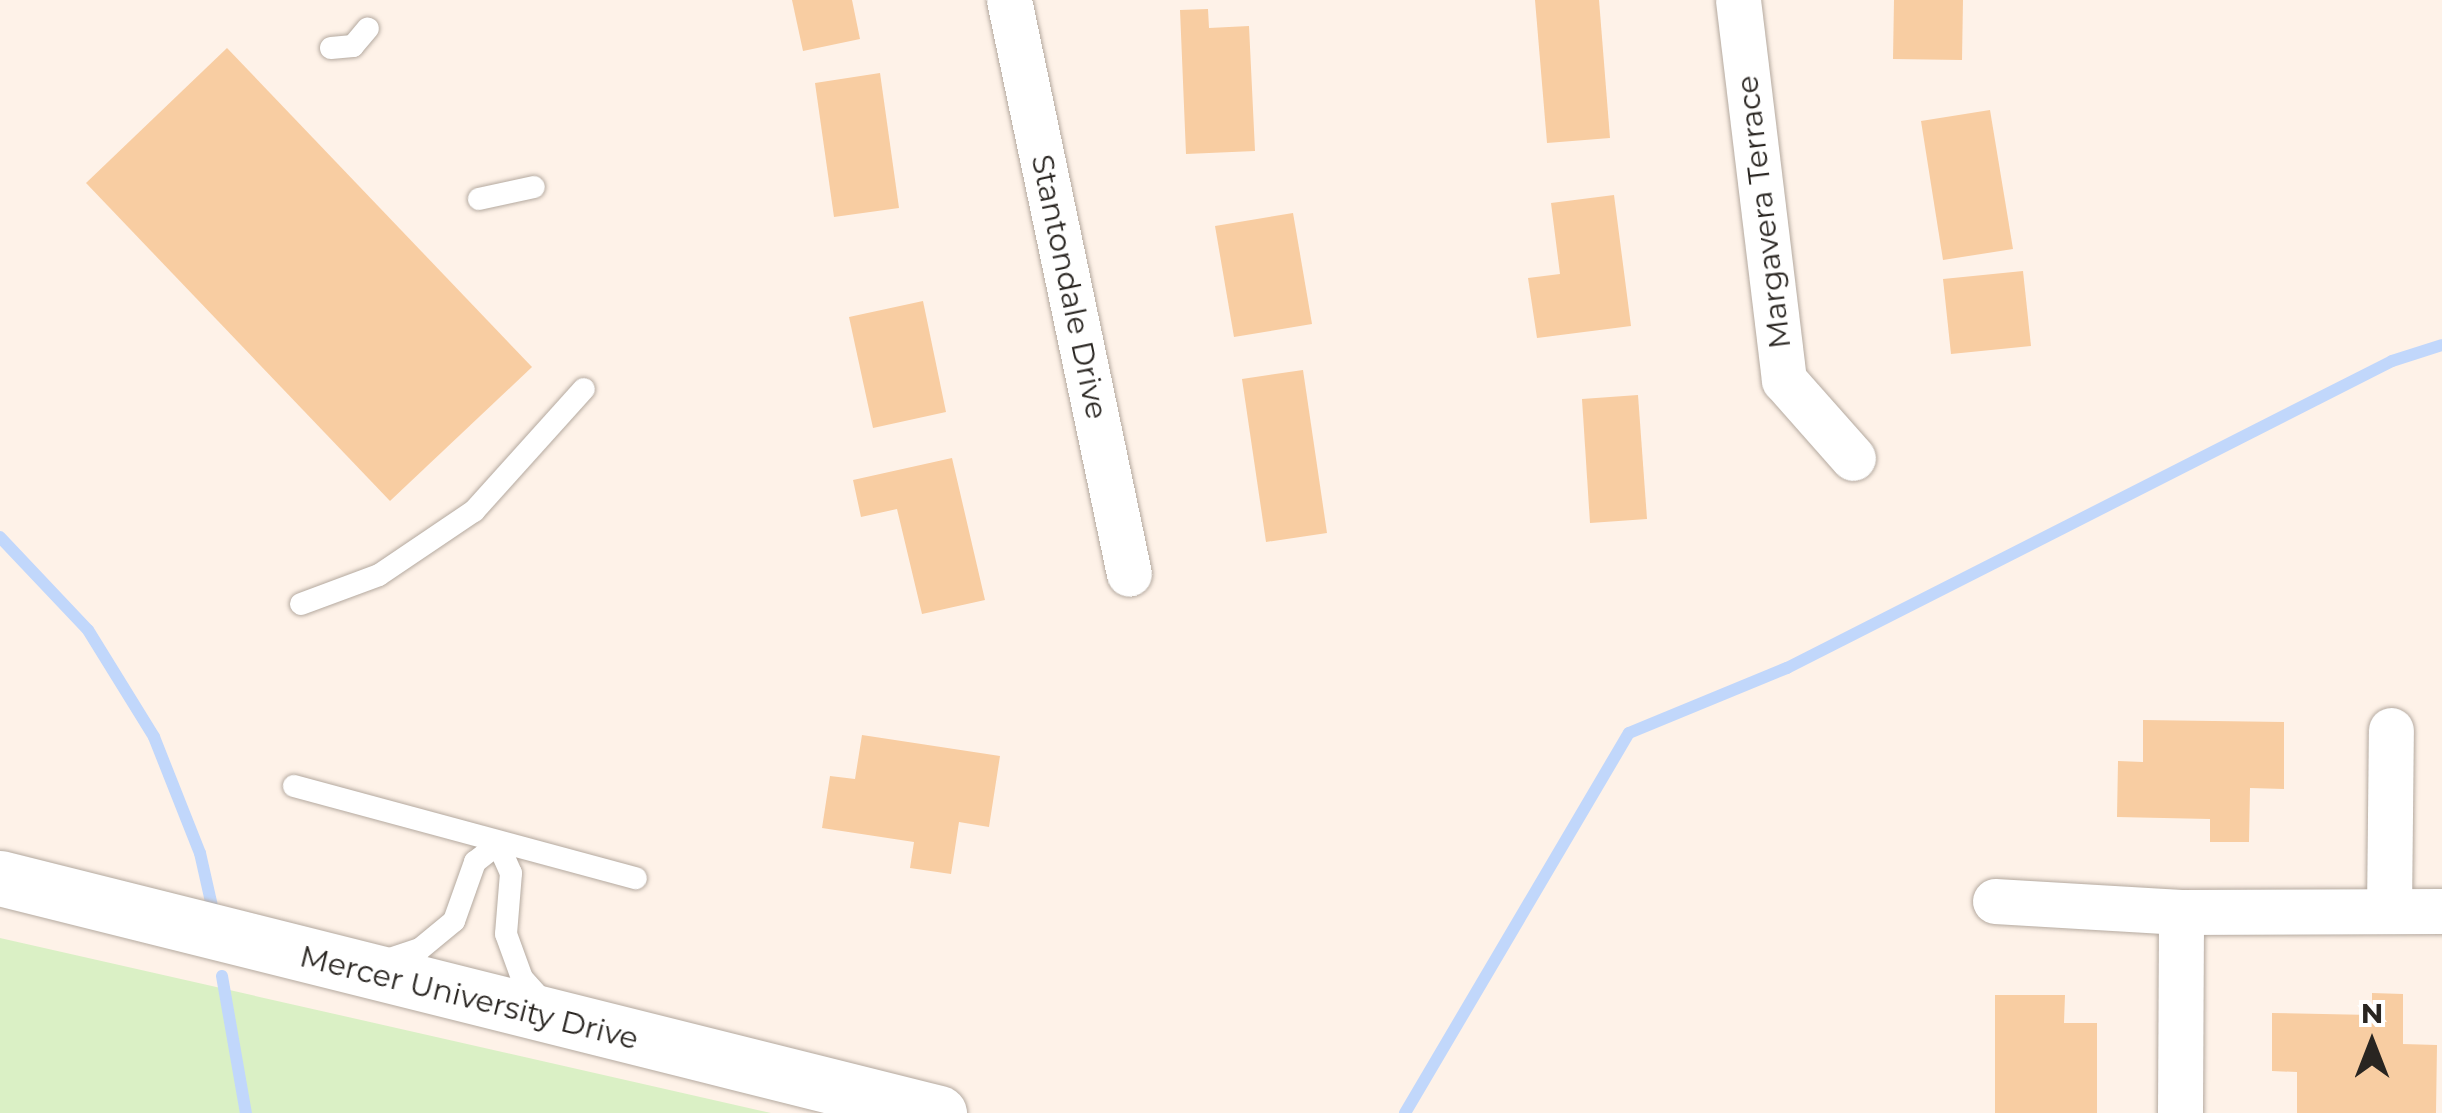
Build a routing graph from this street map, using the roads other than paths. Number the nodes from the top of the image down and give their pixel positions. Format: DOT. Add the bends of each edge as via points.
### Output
graph roads {
  1 [pos="1009,0"];
  2 [pos="1738,0"];
  3 [pos="368,28"];
  4 [pos="330,48"];
  5 [pos="534,188"];
  6 [pos="479,198"];
  7 [pos="584,389"];
  8 [pos="1853,458"];
  9 [pos="1130,574"];
  10 [pos="301,604"];
  11 [pos="2391,730"];
  12 [pos="294,786"];
  13 [pos="498,844"];
  14 [pos="0,878"];
  15 [pos="636,878"];
  16 [pos="1995,901"];
  17 [pos="2389,911"];
  18 [pos="2442,911"];
  19 [pos="2181,912"];
  20 [pos="348,969"];
  21 [pos="566,1022"];
  22 [pos="940,1113"];
  23 [pos="2180,1113"];
  1 -- 9 [label="street, Stantondale Drive"];
  2 -- 8 [label="street, Margavera Terrace" via="1784,380"];
  3 -- 4 [label="lane" via="352,46"];
  5 -- 6 [label="lane"];
  7 -- 10 [label="lane" via="474,511 379,575"];
  11 -- 17 [label="street"];
  12 -- 13 [label="lane"];
  13 -- 15 [label="lane"];
  13 -- 20 [label="lane" via="476,862 454,921 431,940"];
  13 -- 21 [label="lane" via="511,873 506,934 522,978"];
  14 -- 20 [label="street, Mercer University Drive"];
  16 -- 19 [label="street"];
  17 -- 18 [label="street"];
  17 -- 19 [label="street"];
  19 -- 23 [label="street"];
  20 -- 21 [label="street, Mercer University Drive"];
  21 -- 22 [label="street, Mercer University Drive"];
}
